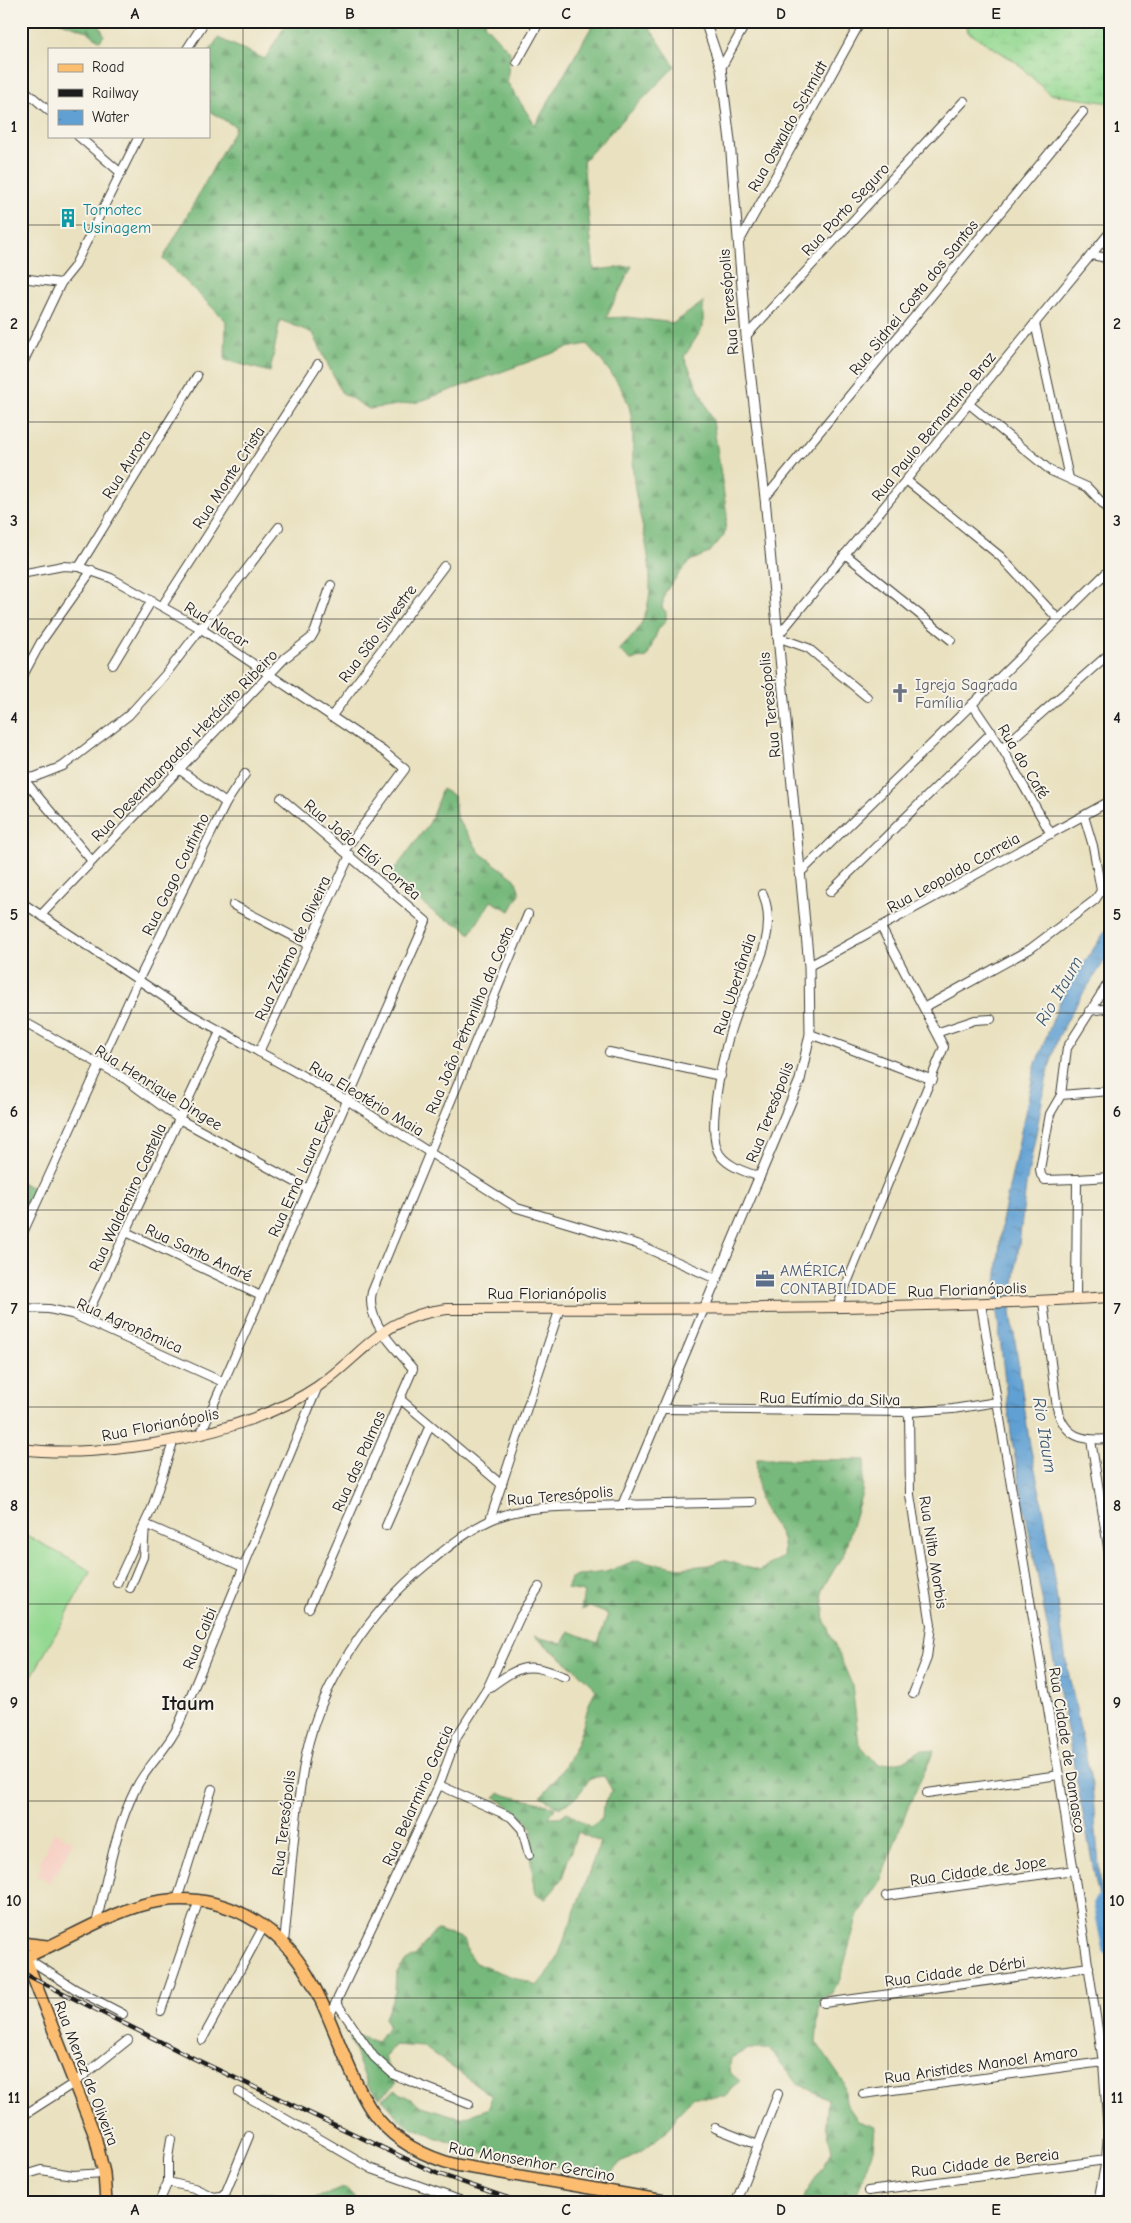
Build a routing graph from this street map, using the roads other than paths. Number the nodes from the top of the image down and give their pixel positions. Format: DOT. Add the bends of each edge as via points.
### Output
graph roads {
  1 [pos="205,21"];
  2 [pos="540,21"];
  3 [pos="705,21"];
  4 [pos="747,21"];
  5 [pos="861,21"];
  6 [pos="187,48"];
  7 [pos="517,62"];
  8 [pos="721,68"];
  9 [pos="21,87"];
  10 [pos="964,101"];
  11 [pos="48,110"];
  12 [pos="1083,112"];
  13 [pos="80,138"];
  14 [pos="138,138"];
  15 [pos="121,173"];
  16 [pos="1110,232"];
  17 [pos="738,244"];
  18 [pos="1091,255"];
  19 [pos="1110,262"];
  20 [pos="21,278"];
  21 [pos="60,283"];
  22 [pos="1035,323"];
  23 [pos="746,336"];
  24 [pos="318,364"];
  25 [pos="21,367"];
  26 [pos="197,376"];
  27 [pos="969,404"];
  28 [pos="1068,478"];
  29 [pos="906,480"];
  30 [pos="765,498"];
  31 [pos="1110,511"];
  32 [pos="279,527"];
  33 [pos="845,554"];
  34 [pos="444,566"];
  35 [pos="79,567"];
  36 [pos="1110,569"];
  37 [pos="92,570"];
  38 [pos="21,574"];
  39 [pos="331,585"];
  40 [pos="152,600"];
  41 [pos="162,606"];
  42 [pos="1058,620"];
  43 [pos="200,628"];
  44 [pos="777,637"];
  45 [pos="951,640"];
  46 [pos="1110,653"];
  47 [pos="113,665"];
  48 [pos="270,675"];
  49 [pos="21,680"];
  50 [pos="867,697"];
  51 [pos="972,704"];
  52 [pos="331,717"];
  53 [pos="992,732"];
  54 [pos="1002,748"];
  55 [pos="405,769"];
  56 [pos="180,770"];
  57 [pos="245,774"];
  58 [pos="21,777"];
  59 [pos="281,798"];
  60 [pos="1110,801"];
  61 [pos="226,803"];
  62 [pos="1084,816"];
  63 [pos="1051,834"];
  64 [pos="347,853"];
  65 [pos="92,861"];
  66 [pos="800,873"];
  67 [pos="830,892"];
  68 [pos="763,894"];
  69 [pos="21,902"];
  70 [pos="233,905"];
  71 [pos="528,914"];
  72 [pos="41,915"];
  73 [pos="426,921"];
  74 [pos="881,927"];
  75 [pos="308,944"];
  76 [pos="809,966"];
  77 [pos="1110,980"];
  78 [pos="138,981"];
  79 [pos="925,1007"];
  80 [pos="1110,1008"];
  81 [pos="1089,1011"];
  82 [pos="991,1019"];
  83 [pos="21,1020"];
  84 [pos="220,1032"];
  85 [pos="939,1032"];
  86 [pos="810,1034"];
  87 [pos="259,1052"];
  88 [pos="609,1052"];
  89 [pos="100,1065"];
  90 [pos="721,1076"];
  91 [pos="932,1080"];
  92 [pos="1110,1091"];
  93 [pos="1061,1095"];
  94 [pos="347,1100"];
  95 [pos="179,1119"];
  96 [pos="429,1152"];
  97 [pos="760,1177"];
  98 [pos="1110,1177"];
  99 [pos="1077,1179"];
  100 [pos="308,1189"];
  101 [pos="126,1232"];
  102 [pos="21,1236"];
  103 [pos="716,1279"];
  104 [pos="261,1296"];
  105 [pos="1110,1297"];
  106 [pos="1076,1299"];
  107 [pos="1042,1302"];
  108 [pos="980,1304"];
  109 [pos="838,1307"];
  110 [pos="21,1308"];
  111 [pos="560,1308"];
  112 [pos="704,1309"];
  113 [pos="85,1319"];
  114 [pos="383,1331"];
  115 [pos="223,1382"];
  116 [pos="318,1386"];
  117 [pos="400,1399"];
  118 [pos="997,1402"];
  119 [pos="662,1410"];
  120 [pos="910,1412"];
  121 [pos="430,1425"];
  122 [pos="201,1433"];
  123 [pos="174,1439"];
  124 [pos="1110,1439"];
  125 [pos="1091,1440"];
  126 [pos="21,1449"];
  127 [pos="502,1485"];
  128 [pos="752,1502"];
  129 [pos="622,1505"];
  130 [pos="490,1520"];
  131 [pos="145,1524"];
  132 [pos="386,1526"];
  133 [pos="1110,1560"];
  134 [pos="243,1567"];
  135 [pos="117,1583"];
  136 [pos="539,1587"];
  137 [pos="130,1588"];
  138 [pos="309,1608"];
  139 [pos="565,1677"];
  140 [pos="487,1689"];
  141 [pos="912,1694"];
  142 [pos="1059,1775"];
  143 [pos="439,1785"];
  144 [pos="212,1789"];
  145 [pos="927,1793"];
  146 [pos="529,1855"];
  147 [pos="1074,1870"];
  148 [pos="886,1896"];
  149 [pos="176,1900"];
  150 [pos="199,1900"];
  151 [pos="95,1925"];
  152 [pos="264,1926"];
  153 [pos="284,1942"];
  154 [pos="21,1943"];
  155 [pos="49,1946"];
  156 [pos="23,1956"];
  157 [pos="1089,1967"];
  158 [pos="336,2002"];
  159 [pos="824,2003"];
  160 [pos="161,2011"];
  161 [pos="123,2014"];
  162 [pos="328,2019"];
  163 [pos="128,2040"];
  164 [pos="202,2040"];
  165 [pos="1103,2062"];
  166 [pos="74,2083"];
  167 [pos="239,2092"];
  168 [pos="778,2094"];
  169 [pos="863,2094"];
  170 [pos="469,2104"];
  171 [pos="21,2117"];
  172 [pos="715,2128"];
  173 [pos="249,2136"];
  174 [pos="171,2139"];
  175 [pos="758,2145"];
  176 [pos="1106,2160"];
  177 [pos="104,2173"];
  178 [pos="21,2176"];
  179 [pos="168,2182"];
  180 [pos="868,2191"];
  181 [pos="106,2202"];
  182 [pos="159,2202"];
  183 [pos="465,2202"];
  184 [pos="671,2202"];
  185 [pos="736,2202"];
  186 [pos="1098,2202"];
  1 -- 6 [label="street"];
  2 -- 7 [label="street"];
  3 -- 8 [label="street, Rua Teresópolis"];
  4 -- 8 [label="street"];
  5 -- 17 [label="street, Rua Oswaldo Schmidt"];
  8 -- 17 [label="street, Rua Teresópolis"];
  9 -- 11 [label="street"];
  10 -- 23 [label="street, Rua Porto Seguro"];
  12 -- 30 [label="street, Rua Sidnei Costa dos Santos"];
  13 -- 15 [label="street"];
  14 -- 15 [label="street"];
  15 -- 21 [label="street" via="74,267"];
  16 -- 18 [label="street, Rua Paulo Bernardino Braz"];
  17 -- 23 [label="street, Rua Teresópolis"];
  18 -- 19 [label="street" via="1102,256"];
  18 -- 22 [label="street, Rua Paulo Bernardino Braz"];
  20 -- 21 [label="street"];
  21 -- 25 [label="street"];
  22 -- 27 [label="street, Rua Paulo Bernardino Braz"];
  22 -- 28 [label="street"];
  23 -- 30 [label="street, Rua Teresópolis"];
  24 -- 41 [label="street, Rua Monte Crista"];
  26 -- 35 [label="street, Rua Aurora"];
  27 -- 28 [label="street" via="1051,471"];
  27 -- 29 [label="street, Rua Paulo Bernardino Braz"];
  28 -- 31 [label="street" via="1087,487"];
  29 -- 33 [label="street, Rua Paulo Bernardino Braz"];
  29 -- 42 [label="street" via="1000,556"];
  30 -- 44 [label="street, Rua Teresópolis"];
  32 -- 43 [label="street"];
  33 -- 44 [label="street, Rua Paulo Bernardino Braz"];
  33 -- 45 [label="street"];
  34 -- 52 [label="street, Rua São Silvestre"];
  35 -- 37 [label="street, Rua Nacar"];
  35 -- 38 [label="street, Rua Nacar" via="52,566"];
  36 -- 42 [label="street"];
  37 -- 40 [label="street, Rua Nacar"];
  37 -- 49 [label="street" via="41,642"];
  39 -- 48 [label="street, Rua Desembargador Heráclito Ribeiro" via="311,638 291,652"];
  40 -- 41 [label="street, Rua Nacar"];
  40 -- 47 [label="street"];
  41 -- 43 [label="street, Rua Nacar"];
  42 -- 51 [label="street"];
  43 -- 48 [label="street, Rua Nacar"];
  43 -- 58 [label="street" via="147,697 114,729 64,766 35,777"];
  44 -- 50 [label="street" via="808,648"];
  44 -- 66 [label="street, Rua Teresópolis"];
  46 -- 54 [label="street"];
  48 -- 52 [label="street, Rua Nacar"];
  48 -- 56 [label="street, Rua Desembargador Heráclito Ribeiro"];
  51 -- 53 [label="street, Rua do Café"];
  51 -- 66 [label="street"];
  52 -- 55 [label="street, Rua Nacar"];
  53 -- 54 [label="street, Rua do Café"];
  53 -- 67 [label="street"];
  54 -- 63 [label="street, Rua do Café"];
  55 -- 64 [label="street, Rua Zózimo de Oliveira"];
  56 -- 61 [label="street, Rua Gago Coutinho"];
  56 -- 65 [label="street, Rua Desembargador Heráclito Ribeiro"];
  57 -- 61 [label="street"];
  58 -- 65 [label="street"];
  59 -- 64 [label="street, Rua João Elói Corrêa"];
  60 -- 62 [label="street, Rua Leopoldo Correia"];
  61 -- 78 [label="street, Rua Gago Coutinho"];
  62 -- 63 [label="street, Rua Leopoldo Correia"];
  62 -- 79 [label="street" via="1097,862 1101,891 1095,900 1030,948"];
  63 -- 74 [label="street, Rua Leopoldo Correia"];
  64 -- 73 [label="street, Rua João Elói Corrêa"];
  64 -- 75 [label="street, Rua Zózimo de Oliveira"];
  65 -- 72 [label="street, Rua Desembargador Heráclito Ribeiro"];
  66 -- 76 [label="street, Rua Teresópolis"];
  68 -- 90 [label="street, Rua Uberlândia" via="767,915 763,949 734,1020"];
  69 -- 72 [label="street, Rua Eleotério Maia"];
  70 -- 75 [label="street"];
  71 -- 96 [label="street, Rua João Petronilho da Costa"];
  72 -- 78 [label="street, Rua Eleotério Maia"];
  73 -- 94 [label="street, Rua Erna Laura Exel"];
  74 -- 76 [label="street, Rua Leopoldo Correia"];
  74 -- 79 [label="street"];
  75 -- 87 [label="street, Rua Zózimo de Oliveira"];
  76 -- 86 [label="street, Rua Teresópolis"];
  77 -- 81 [label="street"];
  78 -- 84 [label="street, Rua Eleotério Maia"];
  78 -- 89 [label="street, Rua Gago Coutinho"];
  79 -- 85 [label="street"];
  80 -- 81 [label="street"];
  81 -- 93 [label="street" via="1067,1048"];
  82 -- 85 [label="street" via="969,1021"];
  83 -- 89 [label="street, Rua Henrique Dingee"];
  84 -- 87 [label="street, Rua Eleotério Maia"];
  84 -- 95 [label="street, Rua Waldemiro Castella"];
  85 -- 91 [label="street" via="944,1047"];
  86 -- 91 [label="street"];
  86 -- 97 [label="street, Rua Teresópolis" via="796,1092"];
  87 -- 94 [label="street, Rua Eleotério Maia"];
  88 -- 90 [label="street"];
  89 -- 95 [label="street, Rua Henrique Dingee" via="142,1089"];
  89 -- 102 [label="street, Rua Gago Coutinho"];
  90 -- 97 [label="street, Rua Uberlândia" via="714,1113 716,1148 733,1166"];
  91 -- 109 [label="street"];
  92 -- 93 [label="street"];
  93 -- 99 [label="street" via="1050,1114 1041,1175 1045,1180"];
  94 -- 96 [label="street, Rua Eleotério Maia"];
  94 -- 100 [label="street, Rua Erna Laura Exel"];
  95 -- 100 [label="street, Rua Henrique Dingee"];
  95 -- 101 [label="street, Rua Waldemiro Castella"];
  96 -- 103 [label="street, Rua Eleotério Maia" via="517,1208 637,1244"];
  96 -- 114 [label="street, Rua João Petronilho da Costa" via="370,1298 374,1315"];
  97 -- 103 [label="street, Rua Teresópolis"];
  98 -- 99 [label="street"];
  99 -- 106 [label="street"];
  100 -- 104 [label="street, Rua Erna Laura Exel"];
  101 -- 104 [label="street, Rua Santo André"];
  101 -- 113 [label="street, Rua Waldemiro Castella"];
  103 -- 112 [label="street, Rua Teresópolis"];
  104 -- 115 [label="street, Rua Erna Laura Exel"];
  105 -- 106 [label="main road, Rua Florianópolis"];
  106 -- 107 [label="main road, Rua Florianópolis"];
  107 -- 108 [label="main road, Rua Florianópolis"];
  107 -- 125 [label="street" via="1060,1417 1072,1434"];
  108 -- 109 [label="main road, Rua Florianópolis"];
  108 -- 118 [label="street, Rua Cidade de Damasco"];
  109 -- 112 [label="main road, Rua Florianópolis"];
  110 -- 113 [label="street, Rua Agronômica" via="59,1311"];
  111 -- 112 [label="main road, Rua Florianópolis"];
  111 -- 114 [label="main road, Rua Florianópolis" via="430,1311 405,1318"];
  111 -- 127 [label="street"];
  112 -- 119 [label="street, Rua Teresópolis"];
  113 -- 115 [label="street, Rua Agronômica"];
  114 -- 116 [label="main road, Rua Florianópolis"];
  114 -- 117 [label="street, Rua das Palmas" via="412,1369"];
  115 -- 122 [label="street, Rua Erna Laura Exel"];
  116 -- 122 [label="main road, Rua Florianópolis" via="271,1413"];
  116 -- 134 [label="street, Rua Caibi"];
  117 -- 121 [label="street"];
  117 -- 138 [label="street, Rua das Palmas"];
  118 -- 120 [label="street, Rua Eutímio da Silva" via="953,1410"];
  118 -- 142 [label="street, Rua Cidade de Damasco"];
  119 -- 120 [label="street, Rua Eutímio da Silva"];
  119 -- 129 [label="street, Rua Teresópolis"];
  120 -- 141 [label="street, Rua Nilto Morbis" via="910,1495 932,1625 927,1658"];
  121 -- 127 [label="street"];
  121 -- 132 [label="street"];
  122 -- 123 [label="main road, Rua Florianópolis"];
  123 -- 126 [label="main road, Rua Florianópolis" via="83,1453"];
  123 -- 131 [label="street" via="159,1491"];
  124 -- 125 [label="street"];
  125 -- 133 [label="street"];
  127 -- 130 [label="street"];
  128 -- 129 [label="street"];
  129 -- 130 [label="street, Rua Teresópolis" via="514,1512"];
  130 -- 153 [label="street, Rua Teresópolis" via="432,1560 389,1600 355,1642 322,1705 306,1753"];
  131 -- 134 [label="street"];
  131 -- 135 [label="street"];
  131 -- 137 [label="street" via="144,1557"];
  134 -- 151 [label="street, Rua Caibi" via="170,1743 143,1775 128,1806"];
  136 -- 140 [label="street, Rua Belarmino Garcia" via="520,1617"];
  139 -- 140 [label="street" via="538,1666 529,1667 505,1676"];
  140 -- 143 [label="street, Rua Belarmino Garcia" via="457,1736"];
  142 -- 145 [label="street"];
  142 -- 147 [label="street, Rua Cidade de Damasco"];
  143 -- 146 [label="street" via="511,1817 522,1829"];
  143 -- 158 [label="street, Rua Belarmino Garcia"];
  144 -- 149 [label="street"];
  147 -- 148 [label="street, Rua Cidade de Jope"];
  147 -- 157 [label="street, Rua Cidade de Damasco"];
  149 -- 150 [label="main road, Rua Monsenhor Gercino"];
  149 -- 151 [label="main road, Rua Monsenhor Gercino" via="146,1904"];
  150 -- 152 [label="main road, Rua Monsenhor Gercino" via="224,1906"];
  150 -- 160 [label="street"];
  151 -- 155 [label="main road, Rua Monsenhor Gercino"];
  152 -- 153 [label="main road, Rua Monsenhor Gercino"];
  152 -- 164 [label="street"];
  153 -- 162 [label="main road, Rua Monsenhor Gercino" via="306,1970"];
  154 -- 155 [label="main road"];
  155 -- 156 [label="main road, Rua Monsenhor Gercino"];
  156 -- 161 [label="street"];
  156 -- 166 [label="main road, Rua Menez de Oliveira"];
  157 -- 159 [label="street, Rua Cidade de Dérbi"];
  157 -- 165 [label="street, Rua Cidade de Damasco"];
  158 -- 162 [label="street, Rua Belarmino Garcia"];
  158 -- 170 [label="street" via="374,2057 394,2076"];
  162 -- 184 [label="main road, Rua Monsenhor Gercino" via="357,2084 377,2119 403,2143 423,2154 484,2171"];
  163 -- 166 [label="street"];
  165 -- 169 [label="street, Rua Aristides Manoel Amaro"];
  165 -- 176 [label="street, Rua Cidade de Damasco" via="1108,2115"];
  166 -- 171 [label="street"];
  166 -- 177 [label="main road, Rua Menez de Oliveira" via="95,2136"];
  167 -- 183 [label="street" via="372,2169"];
  168 -- 175 [label="street"];
  172 -- 175 [label="street"];
  173 -- 179 [label="street" via="226,2192 221,2196 214,2197"];
  174 -- 179 [label="street"];
  175 -- 185 [label="street"];
  176 -- 180 [label="street, Rua Cidade de Bereia"];
  176 -- 186 [label="street, Rua Cidade de Damasco"];
  177 -- 178 [label="street" via="73,2175 41,2170"];
  177 -- 181 [label="main road, Rua Menez de Oliveira"];
  179 -- 182 [label="street"];
}
